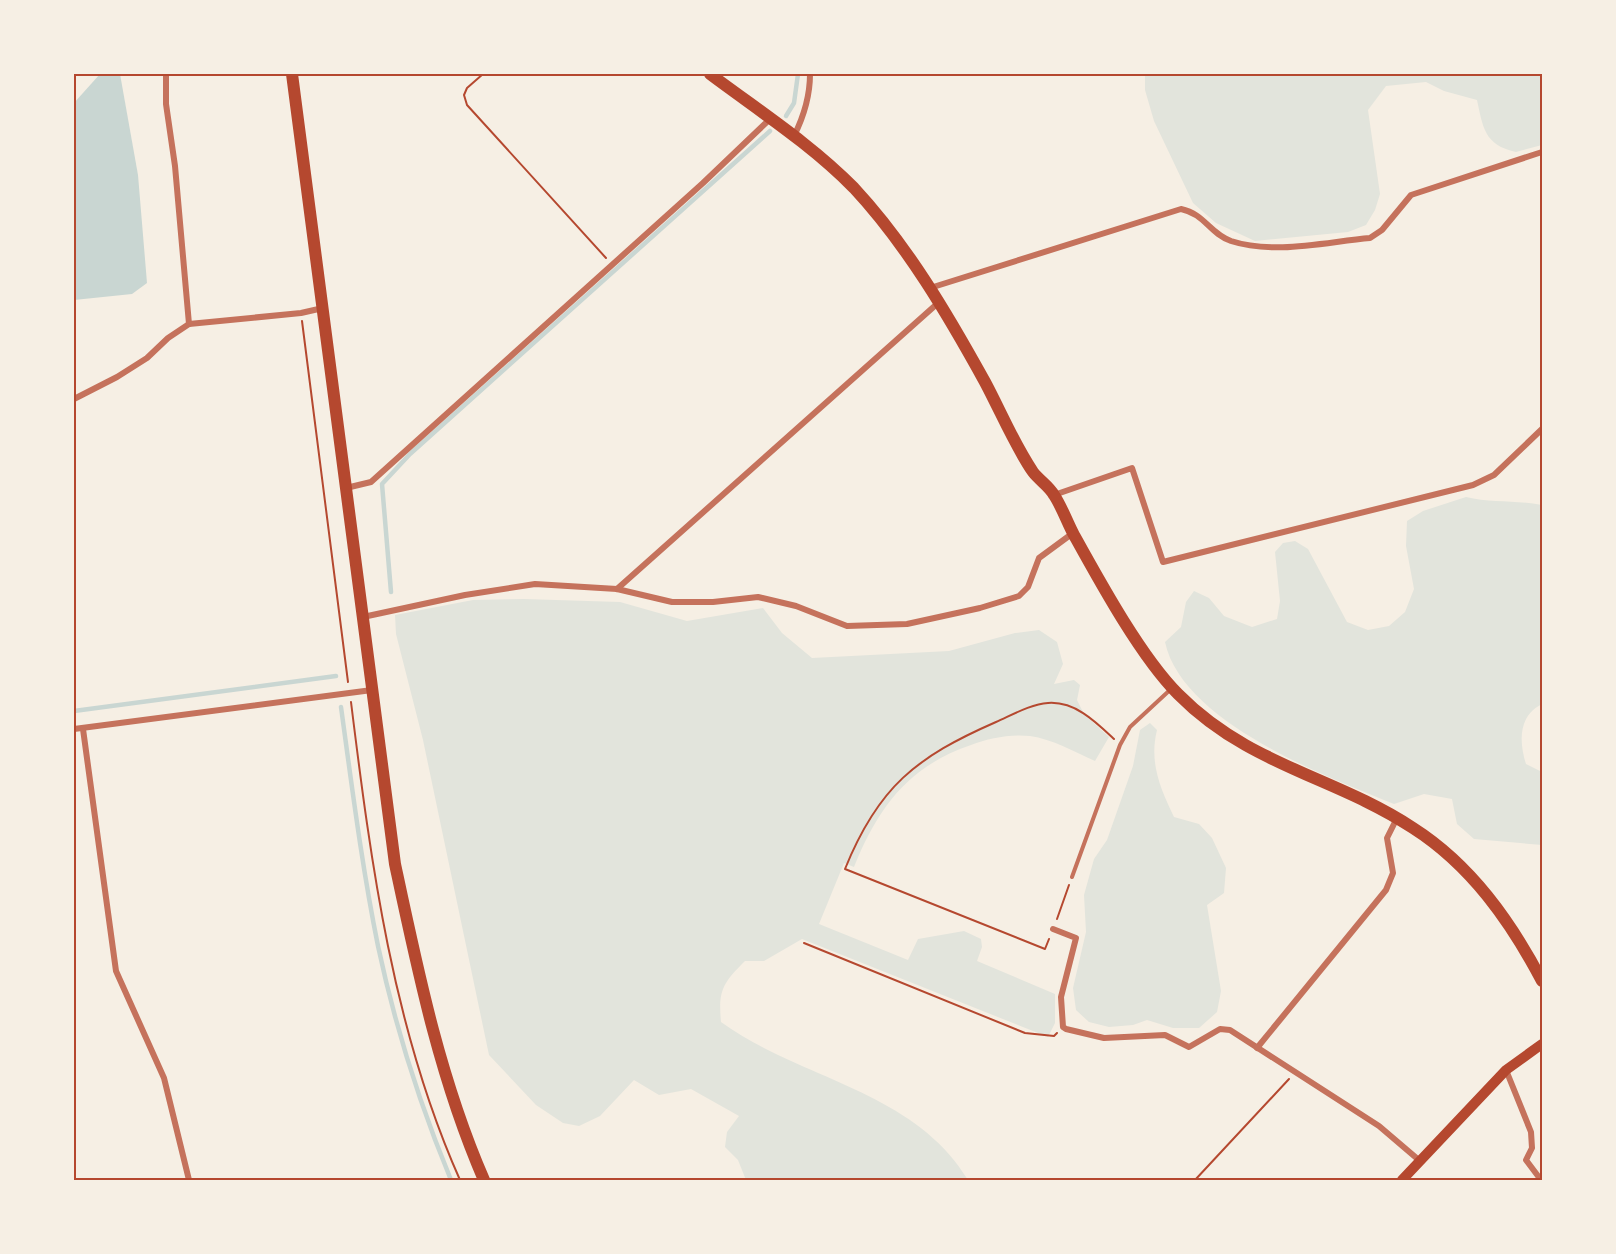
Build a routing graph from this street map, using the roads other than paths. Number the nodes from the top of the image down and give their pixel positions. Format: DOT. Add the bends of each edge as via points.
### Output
graph roads {
  1 [pos="166,74"];
  2 [pos="292,74"];
  3 [pos="710,74"];
  4 [pos="810,74"];
  5 [pos="770,119"];
  6 [pos="794,137"];
  7 [pos="1542,152"];
  8 [pos="930,288"];
  9 [pos="938,303"];
  10 [pos="323,308"];
  11 [pos="189,324"];
  12 [pos="74,399"];
  13 [pos="1542,429"];
  14 [pos="346,488"];
  15 [pos="1054,495"];
  16 [pos="1073,533"];
  17 [pos="617,589"];
  18 [pos="363,617"];
  19 [pos="1172,688"];
  20 [pos="372,690"];
  21 [pos="74,729"];
  22 [pos="83,729"];
  23 [pos="1397,818"];
  24 [pos="1072,877"];
  25 [pos="1053,929"];
  26 [pos="1542,981"];
  27 [pos="1542,1044"];
  28 [pos="1257,1048"];
  29 [pos="1506,1070"];
  30 [pos="1421,1161"];
  31 [pos="189,1180"];
  32 [pos="484,1180"];
  33 [pos="1402,1180"];
  34 [pos="1541,1180"];
  1 -- 11 [label="street"];
  2 -- 10 [label="main road"];
  3 -- 5 [label="main road"];
  4 -- 6 [label="street" via="802,120"];
  5 -- 6 [label="main road"];
  5 -- 14 [label="street" via="371,482"];
  6 -- 8 [label="main road" via="853,187"];
  7 -- 8 [label="street" via="1411,195 1383,230 1370,238 1261,248 1229,240 1194,212 1181,209"];
  8 -- 9 [label="main road"];
  9 -- 15 [label="main road" via="1034,472"];
  9 -- 17 [label="street"];
  10 -- 11 [label="street"];
  10 -- 14 [label="main road"];
  11 -- 12 [label="street" via="147,358"];
  13 -- 15 [label="street" via="1494,475 1473,485 1163,562 1132,468"];
  14 -- 18 [label="main road"];
  15 -- 16 [label="main road"];
  16 -- 17 [label="street" via="1039,558 1028,587 1019,596 907,624 847,626 796,606 758,597 672,602"];
  16 -- 19 [label="main road"];
  17 -- 18 [label="street" via="535,584"];
  18 -- 20 [label="main road"];
  19 -- 23 [label="main road" via="1230,738"];
  19 -- 24 [label="lane" via="1130,727 1120,745"];
  20 -- 22 [label="street"];
  20 -- 32 [label="main road" via="412,951 440,1058"];
  21 -- 22 [label="street"];
  22 -- 31 [label="street" via="117,971 164,1078"];
  23 -- 26 [label="main road" via="1444,850 1480,886 1520,940"];
  23 -- 28 [label="street" via="1387,838 1393,873 1386,890"];
  25 -- 28 [label="street" via="1076,938 1061,997 1063,1028 1104,1038 1165,1035 1189,1047 1220,1029 1230,1030"];
  27 -- 29 [label="main road"];
  28 -- 30 [label="street" via="1379,1126"];
  29 -- 30 [label="main road"];
  29 -- 34 [label="street" via="1533,1140 1526,1160"];
  30 -- 33 [label="main road"];
}
